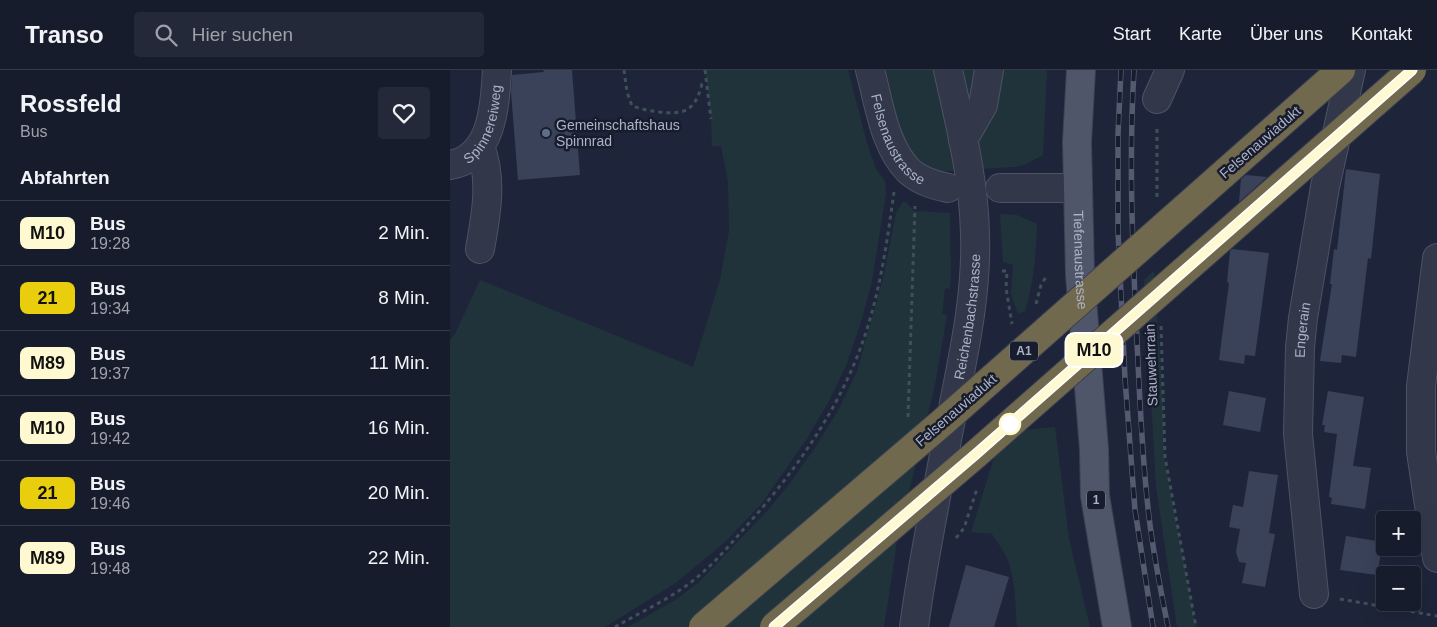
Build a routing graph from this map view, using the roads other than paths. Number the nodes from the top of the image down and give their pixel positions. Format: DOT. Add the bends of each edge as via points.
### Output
graph roads {
  1 [pos="497,70"];
  2 [pos="870,70"];
  3 [pos="948,70"];
  4 [pos="989,70"];
  5 [pos="1081,70"];
  6 [pos="1170,70"];
  7 [pos="1342,70"];
  8 [pos="1351,70"];
  9 [pos="1412,70"];
  10 [pos="1158,99"];
  11 [pos="963,140"];
  12 [pos="480,147"];
  13 [pos="450,165"];
  14 [pos="948,188"];
  15 [pos="1000,188"];
  16 [pos="1077,188"];
  17 [pos="480,249"];
  18 [pos="1437,258"];
  19 [pos="1431,487"];
  20 [pos="1437,558"];
  21 [pos="1314,594"];
  22 [pos="702,627"];
  23 [pos="774,627"];
  24 [pos="914,627"];
  25 [pos="1117,627"];
  1 -- 12 [label="street, Spinnereiweg" via="490,124"];
  2 -- 14 [label="street, Felsenaustrasse" via="887,132 898,157 920,179"];
  3 -- 11 [label="street, Reichenbachstrasse"];
  4 -- 11 [label="street" via="983,105"];
  5 -- 16 [label="main road, Tiefenaustrasse / 1"];
  6 -- 10 [label="street"];
  7 -- 22 [label="highway, Felsenauviadukt / A1, bridge" via="944,421"];
  8 -- 21 [label="street, Engerain" via="1325,187 1300,348 1298,434"];
  9 -- 23 [label="highway, bridge" via="976,454"];
  11 -- 24 [label="street, Reichenbachstrasse" via="975,234 972,297"];
  12 -- 13 [label="street, Spinnereiweg" via="464,160"];
  12 -- 17 [label="street" via="486,167 486,213"];
  15 -- 16 [label="street"];
  16 -- 25 [label="main road, Tiefenaustrasse / 1" via="1095,496"];
  18 -- 19 [label="street" via="1421,386 1421,452"];
  19 -- 20 [label="street"];
}
